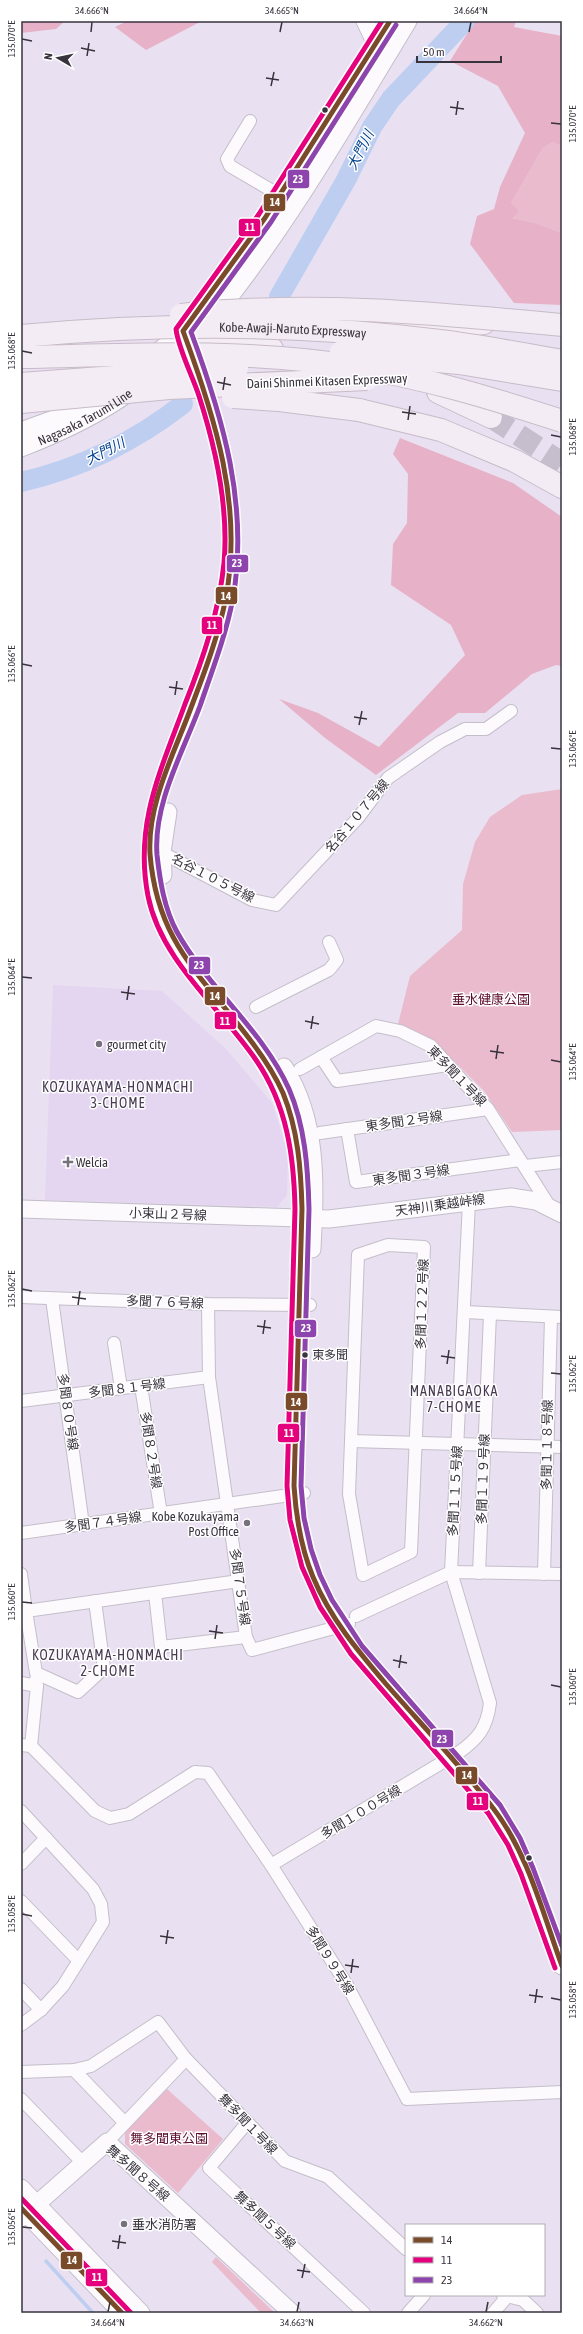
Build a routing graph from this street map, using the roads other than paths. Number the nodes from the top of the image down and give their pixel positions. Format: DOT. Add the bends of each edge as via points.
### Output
graph roads {
  1 [pos="365,21"];
  2 [pos="390,21"];
  3 [pos="408,21"];
  4 [pos="382,50"];
  5 [pos="250,122"];
  6 [pos="281,196"];
  7 [pos="562,321"];
  8 [pos="562,325"];
  9 [pos="21,335"];
  10 [pos="190,338"];
  11 [pos="21,356"];
  12 [pos="562,362"];
  13 [pos="526,369"];
  14 [pos="562,380"];
  15 [pos="21,384"];
  16 [pos="21,402"];
  17 [pos="21,407"];
  18 [pos="491,417"];
  19 [pos="557,420"];
  20 [pos="441,430"];
  21 [pos="21,431"];
  22 [pos="21,448"];
  23 [pos="562,468"];
  24 [pos="562,486"];
  25 [pos="511,711"];
  26 [pos="156,850"];
  27 [pos="293,888"];
  28 [pos="329,942"];
  29 [pos="256,1007"];
  30 [pos="321,1057"];
  31 [pos="448,1065"];
  32 [pos="300,1069"];
  33 [pos="488,1109"];
  34 [pos="347,1129"];
  35 [pos="320,1133"];
  36 [pos="562,1162"];
  37 [pos="522,1163"];
  38 [pos="469,1202"];
  39 [pos="21,1210"];
  40 [pos="556,1210"];
  41 [pos="308,1218"];
  42 [pos="21,1297"];
  43 [pos="52,1299"];
  44 [pos="208,1304"];
  45 [pos="305,1304"];
  46 [pos="465,1312"];
  47 [pos="490,1314"];
  48 [pos="556,1317"];
  49 [pos="114,1343"];
  50 [pos="209,1377"];
  51 [pos="141,1386"];
  52 [pos="121,1388"];
  53 [pos="65,1396"];
  54 [pos="21,1401"];
  55 [pos="352,1441"];
  56 [pos="416,1443"];
  57 [pos="458,1445"];
  58 [pos="485,1445"];
  59 [pos="547,1447"];
  60 [pos="562,1447"];
  61 [pos="298,1494"];
  62 [pos="228,1505"];
  63 [pos="161,1514"];
  64 [pos="83,1525"];
  65 [pos="21,1533"];
  66 [pos="451,1572"];
  67 [pos="479,1573"];
  68 [pos="21,1574"];
  69 [pos="544,1574"];
  70 [pos="562,1574"];
  71 [pos="239,1581"];
  72 [pos="155,1593"];
  73 [pos="95,1601"];
  74 [pos="24,1614"];
  75 [pos="348,1622"];
  76 [pos="246,1637"];
  77 [pos="36,1673"];
  78 [pos="21,1683"];
  79 [pos="37,1686"];
  80 [pos="26,1746"];
  81 [pos="454,1755"];
  82 [pos="21,1811"];
  83 [pos="46,1838"];
  84 [pos="21,1864"];
  85 [pos="272,1865"];
  86 [pos="21,1901"];
  87 [pos="562,1936"];
  88 [pos="78,1960"];
  89 [pos="562,1966"];
  90 [pos="21,1989"];
  91 [pos="41,2010"];
  92 [pos="21,2024"];
  93 [pos="186,2059"];
  94 [pos="74,2070"];
  95 [pos="21,2072"];
  96 [pos="562,2092"];
  97 [pos="21,2099"];
  98 [pos="125,2122"];
  99 [pos="247,2123"];
  100 [pos="106,2142"];
  101 [pos="83,2163"];
  102 [pos="21,2188"];
  103 [pos="26,2211"];
  104 [pos="405,2247"];
  105 [pos="423,2296"];
  106 [pos="505,2296"];
  107 [pos="122,2313"];
  108 [pos="141,2313"];
  109 [pos="292,2313"];
  110 [pos="364,2313"];
  111 [pos="408,2313"];
  112 [pos="493,2313"];
  113 [pos="537,2313"];
  1 -- 4 [label="street"];
  2 -- 4 [label="street"];
  3 -- 4 [label="street"];
  4 -- 6 [label="street, Nagasaka Tarumi Line"];
  4 -- 10 [label="street, Nagasaka Tarumi Line" via="294,205 239,286"];
  5 -- 6 [label="street" via="227,159 230,166"];
  6 -- 10 [label="street, Nagasaka Tarumi Line" via="227,274"];
  7 -- 10 [label="highway" via="522,320 445,328"];
  8 -- 9 [label="highway, bridge" via="394,310 293,308 186,315"];
  9 -- 12 [label="highway, Kobe-Awaji-Naruto Expressway, bridge" via="146,328 299,330 440,340"];
  10 -- 18 [label="highway" via="331,359 412,381 452,397"];
  10 -- 21 [label="street, Nagasaka Tarumi Line" via="154,356 107,390 54,419"];
  10 -- 22 [label="street, Nagasaka Tarumi Line" via="164,368 115,403 61,433"];
  10 -- 26 [label="street" via="234,453 242,511 242,560 240,583 230,626"];
  11 -- 14 [label="highway, Kobe-Awaji-Naruto Expressway, bridge" via="147,347 297,349 459,364"];
  11 -- 19 [label="highway, bridge" via="258,356 344,365 432,382"];
  12 -- 13 [label="highway, Daini Shinmei Kitasen Expressway"];
  13 -- 14 [label="highway, Daini Shinmei Kitasen Expressway"];
  13 -- 15 [label="highway, Daini Shinmei Kitasen Expressway, bridge" via="300,364"];
  13 -- 16 [label="highway, Daini Shinmei Kitasen Expressway, bridge" via="169,388"];
  17 -- 20 [label="highway, bridge" via="152,397 200,396 279,400 359,410"];
  20 -- 23 [label="highway"];
  20 -- 24 [label="highway" via="515,461"];
  25 -- 27 [label="street, 名谷１０７号線" via="486,728 465,729 440,742 388,778 358,818"];
  26 -- 27 [label="street, 名谷１０５号線" via="252,900 276,905"];
  26 -- 41 [label="street" via="168,902 181,932 204,967 267,1043 296,1089 311,1142 315,1184"];
  28 -- 29 [label="street" via="337,960 329,970"];
  30 -- 31 [label="street" via="337,1081"];
  30 -- 31 [label="street, 東多聞１号線" via="376,1026 400,1032 431,1046"];
  30 -- 32 [label="street, 東多聞１号線"];
  31 -- 33 [label="street, 東多聞１号線"];
  33 -- 34 [label="street, 東多聞２号線"];
  33 -- 37 [label="street, 東多聞１号線"];
  34 -- 35 [label="street, 東多聞２号線"];
  34 -- 37 [label="street, 東多聞３号線" via="356,1182"];
  36 -- 37 [label="street"];
  37 -- 40 [label="street, 東多聞１号線"];
  38 -- 40 [label="street, 天神川乗越峠線" via="511,1196 536,1200"];
  38 -- 41 [label="street, 天神川乗越峠線" via="329,1219"];
  38 -- 46 [label="street, 多聞１１５号線"];
  39 -- 41 [label="street, 小束山２号線"];
  41 -- 45 [label="street"];
  42 -- 43 [label="street, 多聞７６号線"];
  43 -- 44 [label="street, 多聞７６号線"];
  43 -- 53 [label="street, 多聞８０号線"];
  44 -- 45 [label="street, 多聞７６号線"];
  44 -- 50 [label="street, 多聞７５号線"];
  45 -- 61 [label="street"];
  46 -- 47 [label="street"];
  46 -- 57 [label="street, 多聞１１５号線"];
  47 -- 48 [label="street"];
  47 -- 58 [label="street, 多聞１１９号線"];
  48 -- 59 [label="street, 多聞１１８号線"];
  49 -- 52 [label="street"];
  50 -- 51 [label="street, 多聞８１号線"];
  50 -- 62 [label="street, 多聞７５号線"];
  51 -- 52 [label="street, 多聞８１号線"];
  51 -- 63 [label="street, 多聞８２号線"];
  52 -- 53 [label="street, 多聞８１号線"];
  53 -- 54 [label="street, 多聞８１号線"];
  53 -- 64 [label="street, 多聞８０号線"];
  55 -- 56 [label="street"];
  55 -- 56 [label="street, 多聞１２２号線" via="350,1494 364,1575 411,1552"];
  55 -- 56 [label="street, 多聞１２２号線" via="358,1255 388,1246 424,1247"];
  56 -- 57 [label="street"];
  57 -- 58 [label="street"];
  57 -- 66 [label="street, 多聞１１５号線"];
  58 -- 59 [label="street"];
  58 -- 67 [label="street, 多聞１１９号線"];
  59 -- 60 [label="street"];
  59 -- 69 [label="street, 多聞１１８号線"];
  61 -- 62 [label="street, 多聞７４号線"];
  61 -- 75 [label="street" via="320,1571"];
  62 -- 63 [label="street, 多聞７４号線"];
  62 -- 71 [label="street, 多聞７５号線"];
  63 -- 64 [label="street, 多聞７４号線"];
  64 -- 65 [label="street, 多聞７４号線"];
  66 -- 67 [label="street"];
  66 -- 75 [label="street"];
  66 -- 81 [label="street, 多聞１１５号線" via="490,1703 485,1727 476,1740"];
  67 -- 69 [label="street"];
  68 -- 74 [label="street"];
  69 -- 70 [label="street"];
  71 -- 72 [label="street"];
  71 -- 76 [label="street, 多聞７５号線"];
  72 -- 73 [label="street"];
  72 -- 76 [label="street" via="161,1647"];
  73 -- 74 [label="street"];
  73 -- 77 [label="street" via="104,1668 78,1692"];
  74 -- 77 [label="street"];
  75 -- 76 [label="street, 多聞７５号線" via="252,1650"];
  75 -- 81 [label="street"];
  77 -- 79 [label="street"];
  78 -- 79 [label="street"];
  79 -- 80 [label="street"];
  80 -- 85 [label="street, 多聞９９号線" via="95,1811 110,1818 129,1814 195,1772 208,1773"];
  81 -- 85 [label="street, 多聞１００号線"];
  81 -- 87 [label="street" via="495,1794 521,1834"];
  81 -- 89 [label="street" via="494,1809 514,1842"];
  82 -- 83 [label="street"];
  83 -- 84 [label="street"];
  83 -- 88 [label="street" via="93,1889 101,1904 103,1922"];
  85 -- 96 [label="street, 多聞９９号線" via="347,1985 407,2099"];
  86 -- 88 [label="street"];
  88 -- 91 [label="street" via="63,1986"];
  90 -- 91 [label="street"];
  91 -- 92 [label="street"];
  93 -- 94 [label="street, 舞多聞１号線" via="158,2022 91,2066"];
  93 -- 98 [label="street"];
  93 -- 99 [label="street, 舞多聞１号線"];
  94 -- 95 [label="street"];
  94 -- 98 [label="street"];
  97 -- 101 [label="street"];
  98 -- 100 [label="street"];
  99 -- 104 [label="street, 舞多聞１号線" via="285,2162 328,2177"];
  99 -- 110 [label="street, 舞多聞５号線" via="210,2168"];
  100 -- 101 [label="street, 舞多聞８号線"];
  100 -- 109 [label="street, 舞多聞８号線"];
  101 -- 103 [label="street, 舞多聞８号線"];
  102 -- 103 [label="street"];
  103 -- 107 [label="street"];
  103 -- 108 [label="street"];
  105 -- 111 [label="street"];
  106 -- 112 [label="street"];
  106 -- 113 [label="street" via="523,2300"];
}
